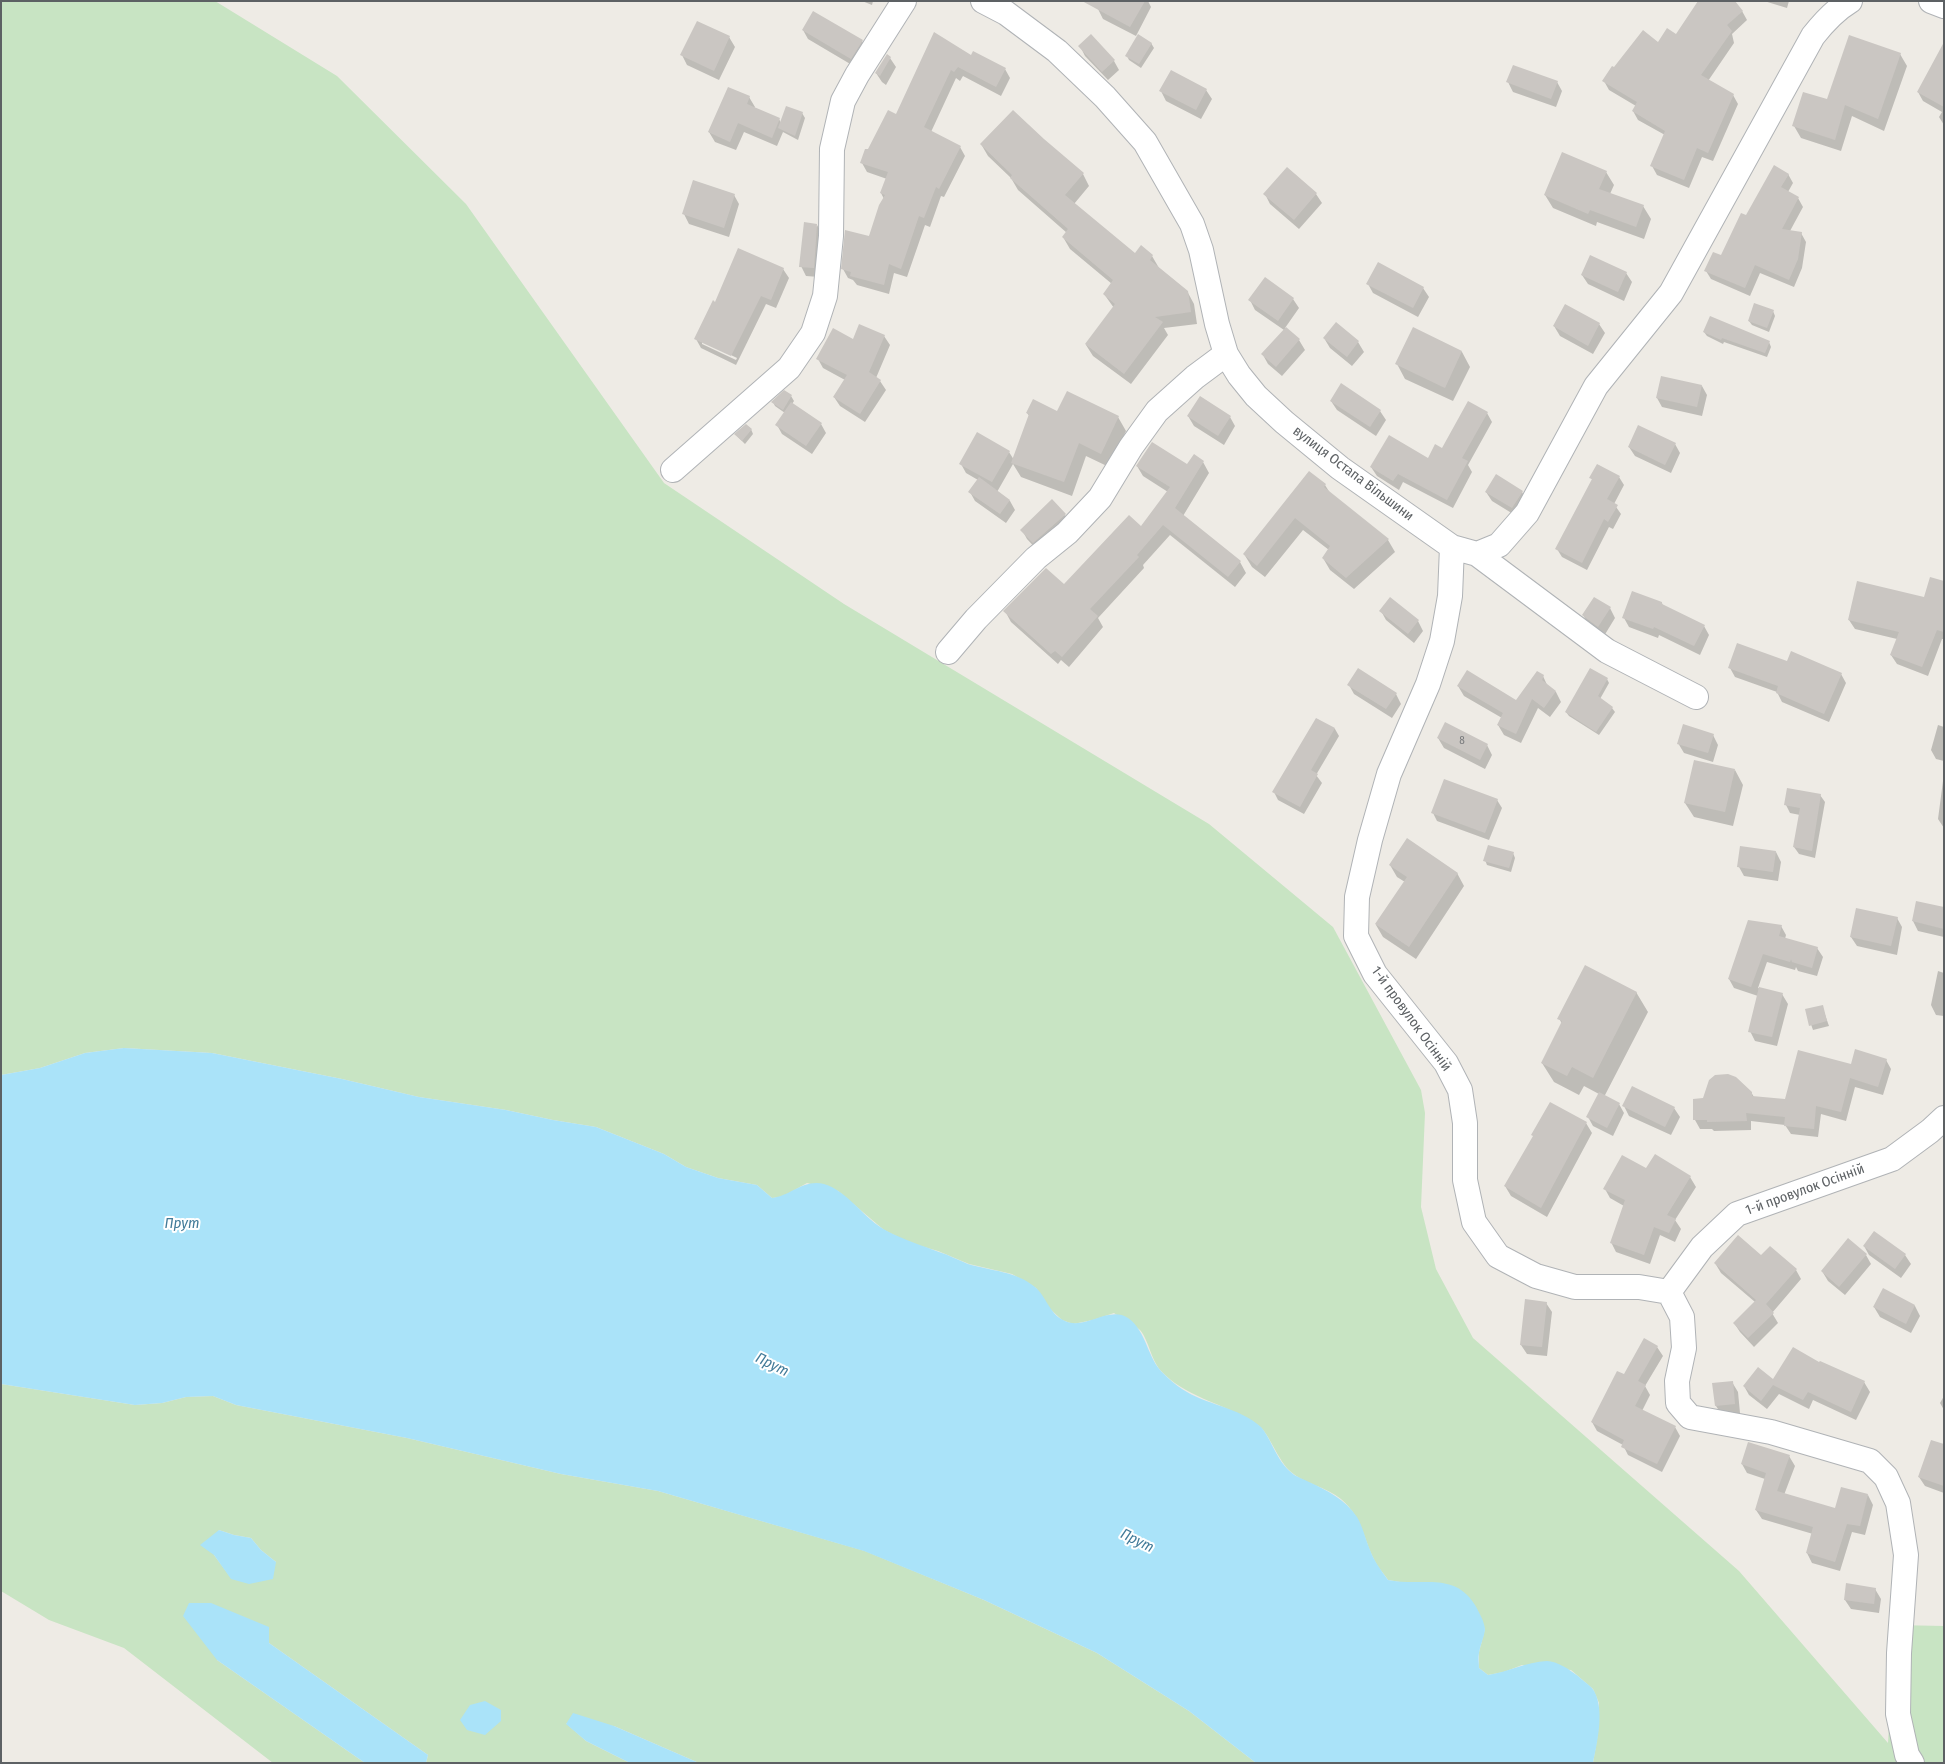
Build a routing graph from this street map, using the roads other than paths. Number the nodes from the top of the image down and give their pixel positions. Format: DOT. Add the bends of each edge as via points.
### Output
graph roads {
  1 [pos="904,1"];
  2 [pos="983,1"];
  3 [pos="1850,1"];
  4 [pos="1931,1"];
  5 [pos="1944,6"];
  6 [pos="1012,7"];
  7 [pos="1226,354"];
  8 [pos="673,470"];
  9 [pos="1452,547"];
  10 [pos="1477,554"];
  11 [pos="948,652"];
  12 [pos="1696,697"];
  13 [pos="1944,1118"];
  14 [pos="1669,1292"];
  15 [pos="1912,1763"];
  1 -- 8 [label="street" via="843,101 832,149 832,236 825,296 813,333 789,368"];
  2 -- 6 [label="street, вулиця Остапа Вільшини"];
  3 -- 10 [label="street" via="1824,22 1813,36 1671,293 1596,386 1527,513 1498,544"];
  4 -- 5 [label="street"];
  6 -- 7 [label="street, вулиця Остапа Вільшини" via="1105,97 1145,142 1192,224"];
  7 -- 9 [label="street, вулиця Остапа Вільшини" via="1238,375 1284,422 1340,468"];
  7 -- 11 [label="street" via="1157,411 1100,498 1068,533 1036,558"];
  9 -- 10 [label="street, вулиця Остапа Вільшини"];
  9 -- 14 [label="street, 1-й провулок Осінній" via="1450,596 1442,641 1428,684 1389,774 1357,898 1356,936 1375,974 1446,1063 1460,1090 1464,1123 1464,1180 1474,1222 1498,1256 1536,1276 1575,1287 1639,1287"];
  10 -- 12 [label="street, вулиця Остапа Вільшини" via="1607,651"];
  13 -- 14 [label="street, 1-й провулок Осінній" via="1892,1159 1737,1214 1702,1247"];
  14 -- 15 [label="street" via="1682,1317 1684,1348 1677,1381 1678,1403 1690,1417 1771,1432 1870,1461 1886,1478 1898,1503 1906,1555 1898,1714 1907,1756"];
}
